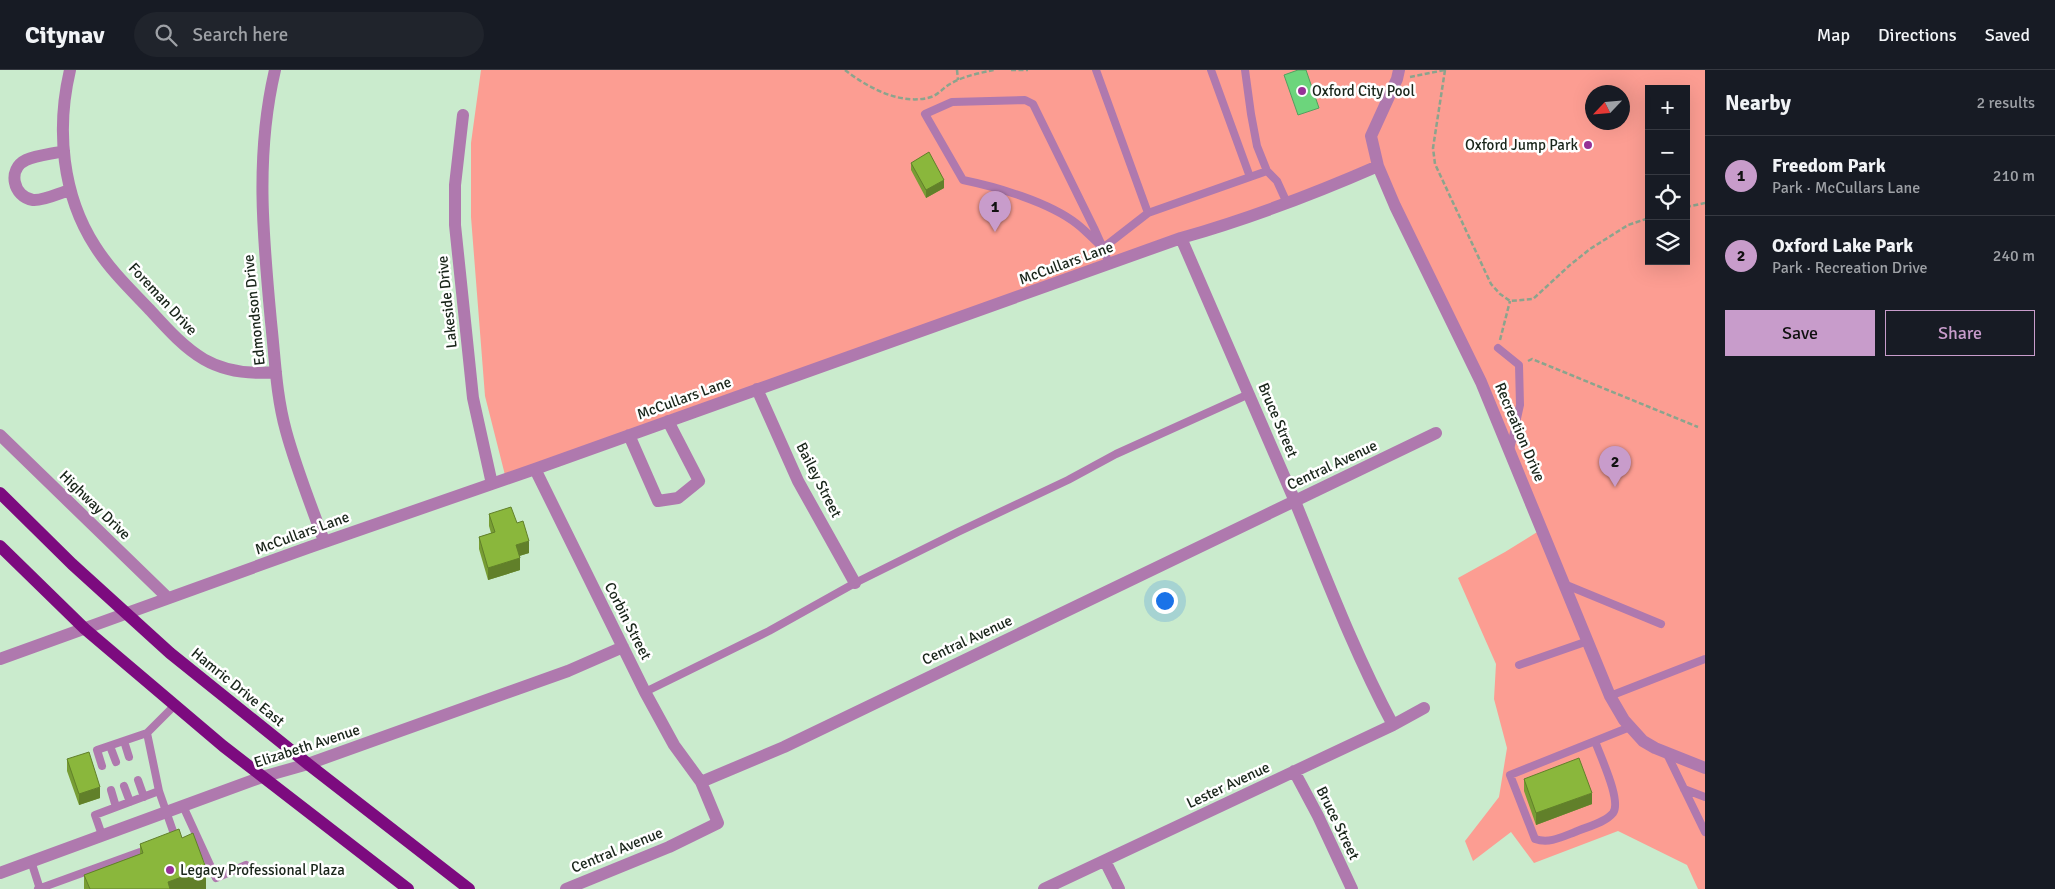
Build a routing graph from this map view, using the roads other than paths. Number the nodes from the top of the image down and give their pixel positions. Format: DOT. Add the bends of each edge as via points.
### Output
graph roads {
  1 [pos="70,70"];
  2 [pos="275,70"];
  3 [pos="1096,70"];
  4 [pos="1211,70"];
  5 [pos="1245,70"];
  6 [pos="1398,75"];
  7 [pos="463,115"];
  8 [pos="64,151"];
  9 [pos="1378,166"];
  10 [pos="1267,170"];
  11 [pos="1250,177"];
  12 [pos="70,190"];
  13 [pos="1287,203"];
  14 [pos="1148,213"];
  15 [pos="1181,238"];
  16 [pos="1103,248"];
  17 [pos="1109,264"];
  18 [pos="1498,348"];
  19 [pos="276,372"];
  20 [pos="758,389"];
  21 [pos="1249,394"];
  22 [pos="668,421"];
  23 [pos="1436,433"];
  24 [pos="0,435"];
  25 [pos="629,435"];
  26 [pos="1510,450"];
  27 [pos="535,469"];
  28 [pos="492,484"];
  29 [pos="0,493"];
  30 [pos="1294,500"];
  31 [pos="324,542"];
  32 [pos="0,546"];
  33 [pos="855,583"];
  34 [pos="1564,584"];
  35 [pos="168,598"];
  36 [pos="126,614"];
  37 [pos="1661,624"];
  38 [pos="85,629"];
  39 [pos="1588,641"];
  40 [pos="623,647"];
  41 [pos="0,659"];
  42 [pos="1705,659"];
  43 [pos="1519,665"];
  44 [pos="646,692"];
  45 [pos="1610,696"];
  46 [pos="175,705"];
  47 [pos="1424,708"];
  48 [pos="1393,725"];
  49 [pos="1630,727"];
  50 [pos="147,733"];
  51 [pos="124,741"];
  52 [pos="1595,741"];
  53 [pos="110,746"];
  54 [pos="97,750"];
  55 [pos="88,753"];
  56 [pos="1668,754"];
  57 [pos="129,757"];
  58 [pos="116,762"];
  59 [pos="308,764"];
  60 [pos="102,766"];
  61 [pos="1705,768"];
  62 [pos="1294,771"];
  63 [pos="262,777"];
  64 [pos="138,780"];
  65 [pos="701,782"];
  66 [pos="124,786"];
  67 [pos="1684,789"];
  68 [pos="111,790"];
  69 [pos="159,791"];
  70 [pos="144,797"];
  71 [pos="1705,797"];
  72 [pos="130,802"];
  73 [pos="183,806"];
  74 [pos="116,807"];
  75 [pos="166,812"];
  76 [pos="1705,832"];
  77 [pos="102,835"];
  78 [pos="165,843"];
  79 [pos="140,852"];
  80 [pos="31,861"];
  81 [pos="1105,861"];
  82 [pos="246,865"];
  83 [pos="0,872"];
  84 [pos="39,889"];
  85 [pos="408,889"];
  86 [pos="469,889"];
  87 [pos="566,889"];
  88 [pos="1044,889"];
  89 [pos="1118,889"];
  90 [pos="1352,889"];
  1 -- 8 [label="street, Foreman Drive" via="64,103"];
  2 -- 19 [label="street, Edmondson Drive" via="264,131 261,193"];
  3 -- 14 [label="lane"];
  4 -- 11 [label="lane"];
  5 -- 10 [label="lane" via="1257,146"];
  6 -- 9 [label="street, Recreation Drive" via="1370,136"];
  7 -- 28 [label="street, Lakeside Drive" via="455,185 455,225 473,398"];
  8 -- 12 [label="street, Foreman Drive"];
  8 -- 12 [label="street" via="26,160 17,168 14,180 18,191 32,200"];
  9 -- 13 [label="street, McCullars Lane"];
  9 -- 26 [label="street, Recreation Drive"];
  10 -- 11 [label="lane"];
  10 -- 13 [label="lane" via="1277,181"];
  11 -- 14 [label="lane"];
  12 -- 19 [label="street, Foreman Drive" via="85,228 107,263 180,343 200,358 222,368 248,373"];
  13 -- 15 [label="street, McCullars Lane"];
  14 -- 16 [label="lane"];
  15 -- 17 [label="street, McCullars Lane"];
  15 -- 21 [label="street, Bruce Street"];
  16 -- 16 [label="lane" via="1033,104 1025,100 952,102 925,114 962,180 1000,188 1046,207 1076,223"];
  16 -- 17 [label="lane"];
  17 -- 20 [label="street, McCullars Lane"];
  18 -- 26 [label="lane" via="1519,365 1520,404"];
  19 -- 31 [label="street, Edmondson Drive" via="286,432"];
  20 -- 22 [label="street, McCullars Lane"];
  20 -- 33 [label="street, Bailey Street" via="798,481"];
  21 -- 30 [label="street, Bruce Street"];
  21 -- 33 [label="lane" via="1116,454"];
  22 -- 25 [label="street, McCullars Lane"];
  22 -- 25 [label="street" via="699,481 678,498 658,501"];
  23 -- 30 [label="street, Central Avenue"];
  24 -- 35 [label="street, Highway Drive"];
  25 -- 27 [label="street, McCullars Lane"];
  26 -- 34 [label="street, Recreation Drive"];
  27 -- 28 [label="street, McCullars Lane"];
  27 -- 40 [label="street, Corbin Street"];
  28 -- 31 [label="street, McCullars Lane"];
  29 -- 36 [label="main road, Hamric Drive East"];
  30 -- 48 [label="street, Bruce Street" via="1322,570"];
  30 -- 65 [label="street, Central Avenue" via="819,730"];
  31 -- 35 [label="street, McCullars Lane"];
  32 -- 38 [label="main road"];
  33 -- 44 [label="lane" via="769,631"];
  34 -- 37 [label="lane"];
  34 -- 39 [label="street, Recreation Drive"];
  35 -- 36 [label="street, McCullars Lane"];
  36 -- 38 [label="street, McCullars Lane"];
  36 -- 59 [label="main road, Hamric Drive East"];
  38 -- 41 [label="street, McCullars Lane"];
  38 -- 46 [label="main road"];
  39 -- 43 [label="lane"];
  39 -- 45 [label="street, Recreation Drive"];
  40 -- 44 [label="street, Corbin Street"];
  40 -- 59 [label="street, Elizabeth Avenue" via="568,672"];
  42 -- 45 [label="lane"];
  44 -- 65 [label="street, Corbin Street" via="674,745"];
  45 -- 49 [label="street, Recreation Drive"];
  46 -- 50 [label="lane"];
  46 -- 63 [label="main road"];
  47 -- 48 [label="street, Lester Avenue"];
  48 -- 62 [label="street, Lester Avenue"];
  49 -- 52 [label="lane"];
  49 -- 56 [label="street, Recreation Drive" via="1643,741"];
  50 -- 51 [label="lane"];
  50 -- 69 [label="lane"];
  51 -- 53 [label="lane"];
  51 -- 57 [label="lane"];
  52 -- 52 [label="lane" via="1510,775 1535,839 1555,840 1605,820 1612,814 1616,807 1615,795"];
  53 -- 54 [label="lane"];
  53 -- 58 [label="lane"];
  54 -- 55 [label="lane"];
  54 -- 60 [label="lane"];
  56 -- 61 [label="street, Recreation Drive"];
  56 -- 67 [label="lane"];
  59 -- 63 [label="street, Elizabeth Avenue"];
  59 -- 86 [label="main road, Hamric Drive East"];
  62 -- 81 [label="street, Lester Avenue"];
  62 -- 90 [label="street, Bruce Street"];
  63 -- 73 [label="street, Elizabeth Avenue"];
  63 -- 85 [label="main road"];
  64 -- 70 [label="lane"];
  65 -- 87 [label="street, Central Avenue" via="718,823"];
  66 -- 72 [label="lane"];
  67 -- 71 [label="lane"];
  67 -- 76 [label="lane"];
  68 -- 74 [label="lane"];
  69 -- 70 [label="lane"];
  69 -- 75 [label="lane"];
  70 -- 72 [label="lane"];
  72 -- 74 [label="lane"];
  73 -- 75 [label="street, Elizabeth Avenue"];
  73 -- 82 [label="lane" via="216,878"];
  74 -- 77 [label="lane" via="95,814"];
  75 -- 77 [label="street, Elizabeth Avenue"];
  75 -- 78 [label="lane" via="174,834"];
  77 -- 80 [label="street, Elizabeth Avenue"];
  79 -- 84 [label="lane"];
  80 -- 83 [label="street, Elizabeth Avenue"];
  80 -- 84 [label="lane"];
  81 -- 88 [label="street, Lester Avenue"];
  81 -- 89 [label="street"];
}
